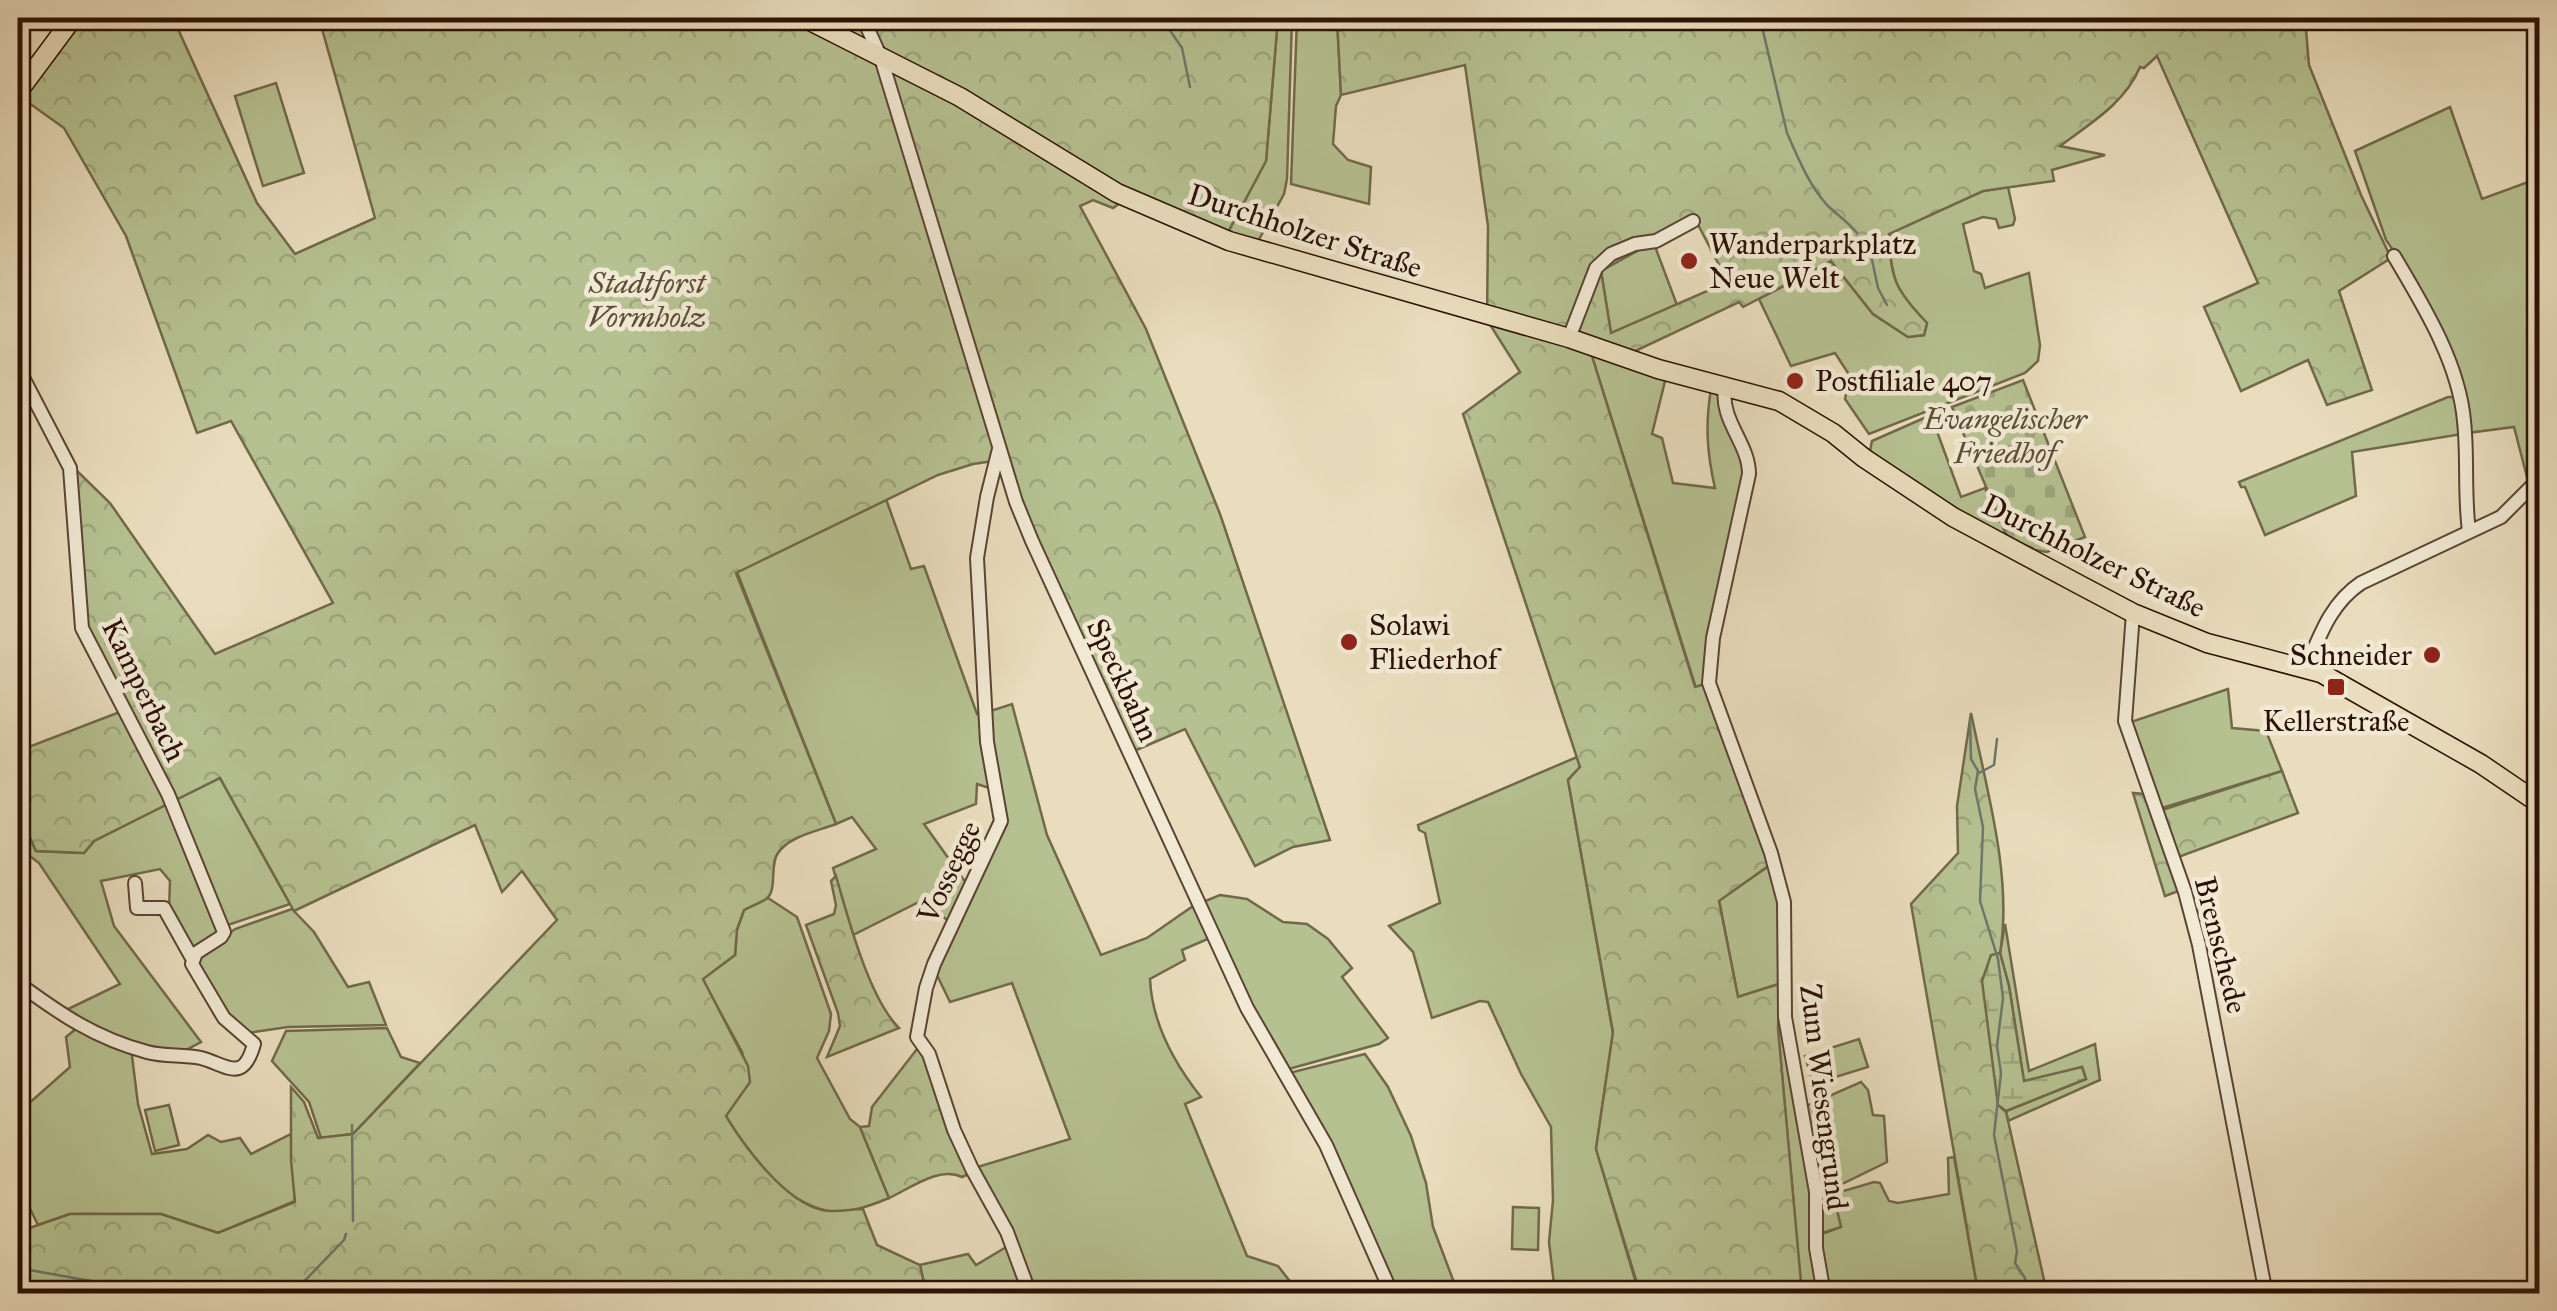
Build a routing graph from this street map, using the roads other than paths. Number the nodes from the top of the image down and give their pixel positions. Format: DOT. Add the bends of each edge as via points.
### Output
graph roads {
  1 [pos="72,18"];
  2 [pos="804,18"];
  3 [pos="863,18"];
  4 [pos="881,58"];
  5 [pos="18,92"];
  6 [pos="1693,221"];
  7 [pos="2394,256"];
  8 [pos="1569,338"];
  9 [pos="18,368"];
  10 [pos="1726,388"];
  11 [pos="1000,446"];
  12 [pos="2540,478"];
  13 [pos="2469,531"];
  14 [pos="2132,613"];
  15 [pos="2306,668"];
  16 [pos="2540,804"];
  17 [pos="135,883"];
  18 [pos="192,958"];
  19 [pos="18,983"];
  20 [pos="1030,1294"];
  21 [pos="1392,1294"];
  22 [pos="1824,1294"];
  23 [pos="2266,1294"];
  1 -- 5 [label="main road"];
  2 -- 4 [label="main road, Durchholzer Straße"];
  3 -- 4 [label="street, Speckbahn"];
  4 -- 8 [label="main road, Durchholzer Straße" via="960,97 1117,193 1228,241"];
  4 -- 11 [label="street, Speckbahn"];
  6 -- 8 [label="street" via="1611,254 1596,268"];
  7 -- 13 [label="street" via="2424,307 2458,392"];
  8 -- 10 [label="main road, Durchholzer Straße"];
  9 -- 18 [label="street, Kamperbach" via="70,468 82,628 168,794 224,932"];
  10 -- 14 [label="main road, Durchholzer Straße" via="1798,410 1953,517"];
  10 -- 22 [label="street, Zum Wiesengrund" via="1727,413 1749,474 1713,638 1710,684 1784,902 1785,1017 1816,1192"];
  11 -- 20 [label="street, Vossegge" via="977,558 988,742 1001,822 934,964 916,1037"];
  11 -- 21 [label="street, Speckbahn" via="1032,541 1188,883 1271,1054 1326,1145"];
  12 -- 13 [label="street" via="2500,517"];
  13 -- 15 [label="street" via="2345,594"];
  14 -- 15 [label="main road, Durchholzer Straße" via="2206,643"];
  14 -- 23 [label="street, Brenschede" via="2125,721 2200,945"];
  15 -- 16 [label="main road, Durchholzer Straße" via="2468,756"];
  17 -- 18 [label="street" via="137,908 164,908"];
  18 -- 19 [label="street" via="224,1018 254,1044 248,1062 231,1070 201,1058 146,1052 70,1022"];
}
